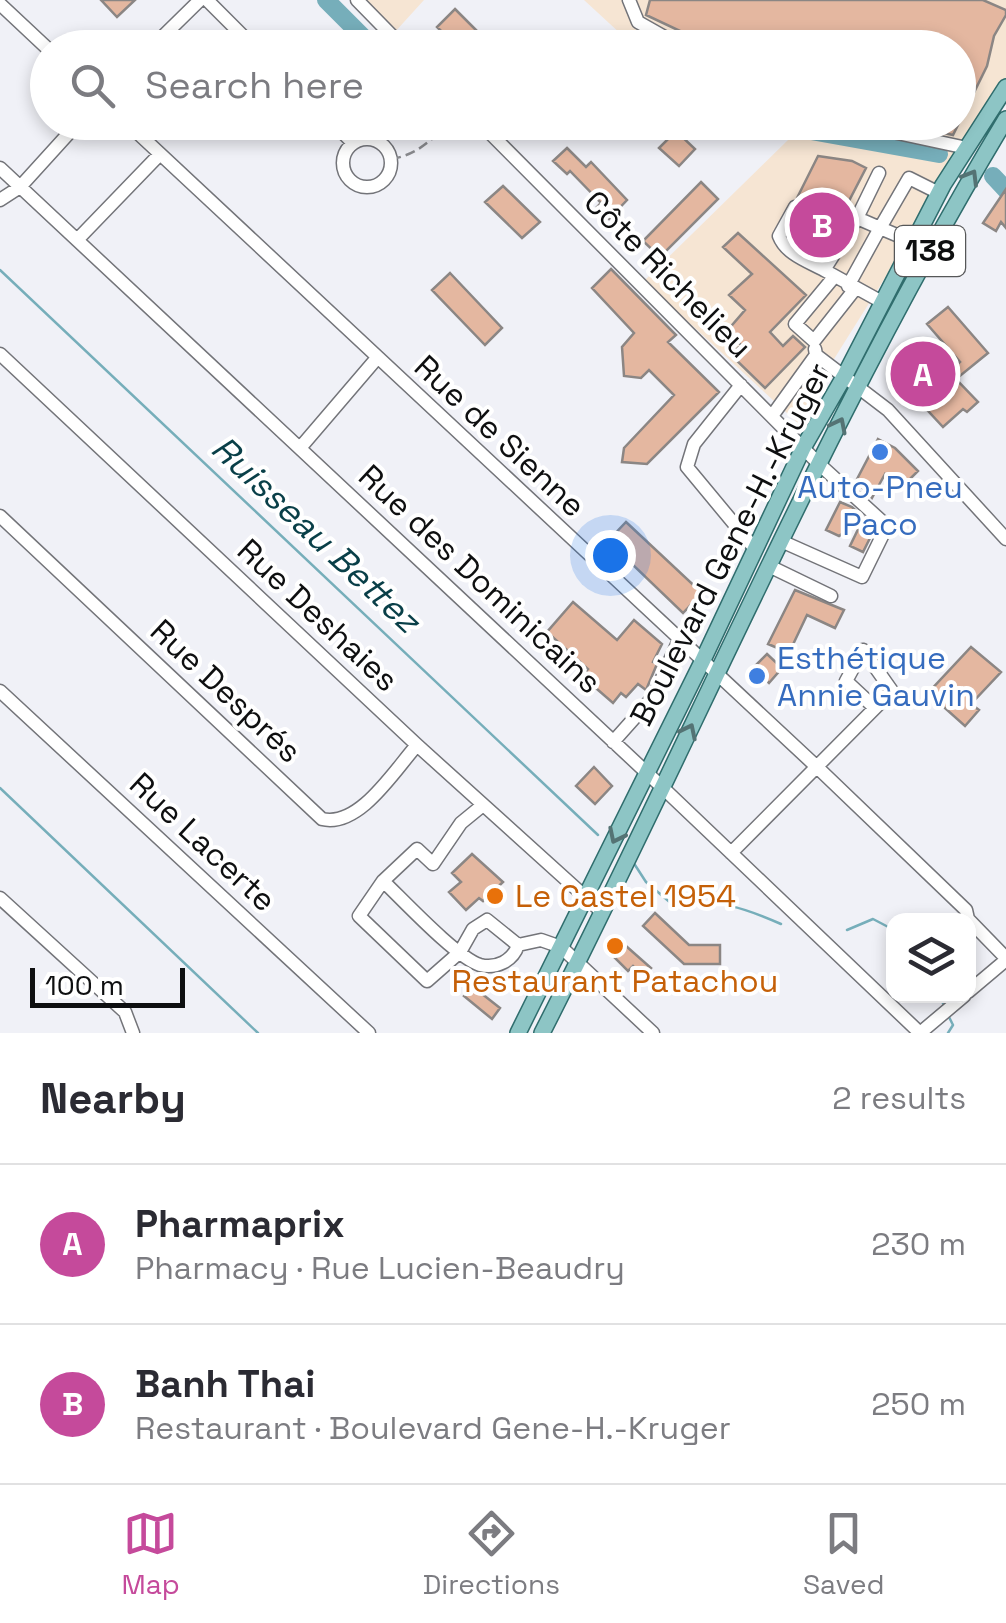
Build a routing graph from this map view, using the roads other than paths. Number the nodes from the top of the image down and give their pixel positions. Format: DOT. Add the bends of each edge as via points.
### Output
graph roads {
  1 [pos="204,0"];
  2 [pos="357,0"];
  3 [pos="629,0"];
  4 [pos="0,4"];
  5 [pos="170,30"];
  6 [pos="236,30"];
  7 [pos="386,30"];
  8 [pos="652,30"];
  9 [pos="30,32"];
  10 [pos="1006,87"];
  11 [pos="1006,119"];
  12 [pos="976,134"];
  13 [pos="63,140"];
  14 [pos="145,140"];
  15 [pos="349,140"];
  16 [pos="362,140"];
  17 [pos="376,140"];
  18 [pos="497,140"];
  19 [pos="930,140"];
  20 [pos="972,140"];
  21 [pos="352,143"];
  22 [pos="967,148"];
  23 [pos="160,154"];
  24 [pos="0,168"];
  25 [pos="879,173"];
  26 [pos="20,187"];
  27 [pos="939,194"];
  28 [pos="0,200"];
  29 [pos="795,206"];
  30 [pos="857,218"];
  31 [pos="880,228"];
  32 [pos="76,240"];
  33 [pos="912,242"];
  34 [pos="829,274"];
  35 [pos="851,287"];
  36 [pos="882,302"];
  37 [pos="815,348"];
  38 [pos="0,354"];
  39 [pos="377,358"];
  40 [pos="845,375"];
  41 [pos="740,385"];
  42 [pos="859,386"];
  43 [pos="772,416"];
  44 [pos="300,448"];
  45 [pos="803,448"];
  46 [pos="819,464"];
  47 [pos="0,516"];
  48 [pos="1006,540"];
  49 [pos="781,541"];
  50 [pos="756,548"];
  51 [pos="769,566"];
  52 [pos="831,596"];
  53 [pos="679,640"];
  54 [pos="702,662"];
  55 [pos="716,676"];
  56 [pos="0,691"];
  57 [pos="876,708"];
  58 [pos="614,742"];
  59 [pos="417,745"];
  60 [pos="818,768"];
  61 [pos="647,773"];
  62 [pos="662,787"];
  63 [pos="483,805"];
  64 [pos="731,853"];
  65 [pos="383,881"];
  66 [pos="0,898"];
  67 [pos="585,898"];
  68 [pos="602,912"];
  69 [pos="518,945"];
  70 [pos="561,948"];
  71 [pos="460,952"];
  72 [pos="1006,959"];
  73 [pos="578,962"];
  74 [pos="976,985"];
  75 [pos="955,1003"];
  76 [pos="133,1033"];
  77 [pos="369,1033"];
  78 [pos="518,1033"];
  79 [pos="542,1033"];
  80 [pos="653,1033"];
  81 [pos="920,1033"];
  1 -- 5 [label="street"];
  1 -- 6 [label="street"];
  2 -- 7 [label="street"];
  3 -- 8 [label="street" via="638,22"];
  4 -- 9 [label="street"];
  10 -- 12 [label="main road, Boulevard Gene-H.-Kruger / 138"];
  42 -- 11 [label="main road, Boulevard Gene-H.-Kruger / 138, one-way"];
  13 -- 26 [label="street"];
  14 -- 23 [label="street, Rue de Sienne"];
  15 -- 21 [label="street"];
  16 -- 21 [label="street"];
  17 -- 21 [label="street" via="391,159 384,181 369,188 344,172 343,156"];
  18 -- 41 [label="street, Côte Richelieu"];
  19 -- 22 [label="street"];
  20 -- 22 [label="main road, Boulevard Gene-H.-Kruger / 138"];
  22 -- 27 [label="main road, Boulevard Gene-H.-Kruger / 138"];
  23 -- 32 [label="street"];
  23 -- 39 [label="street, Rue de Sienne"];
  24 -- 26 [label="street, Rue des Dominicains"];
  25 -- 30 [label="street"];
  26 -- 28 [label="street"];
  26 -- 32 [label="street, Rue des Dominicains"];
  27 -- 31 [label="street" via="909,178"];
  27 -- 33 [label="main road, Boulevard Gene-H.-Kruger / 138"];
  29 -- 34 [label="street" via="780,240"];
  30 -- 31 [label="street"];
  30 -- 34 [label="street"];
  31 -- 33 [label="street"];
  31 -- 35 [label="street"];
  32 -- 44 [label="street, Rue des Dominicains"];
  33 -- 36 [label="main road, Boulevard Gene-H.-Kruger / 138"];
  34 -- 35 [label="street"];
  34 -- 37 [label="street" via="795,324"];
  35 -- 36 [label="street"];
  35 -- 37 [label="street"];
  36 -- 40 [label="main road, Boulevard Gene-H.-Kruger / 138"];
  37 -- 40 [label="street"];
  37 -- 43 [label="street"];
  38 -- 59 [label="street, Rue Deshaies"];
  39 -- 44 [label="street"];
  39 -- 53 [label="street, Rue de Sienne"];
  40 -- 42 [label="street"];
  40 -- 45 [label="main road, Boulevard Gene-H.-Kruger / 138"];
  41 -- 43 [label="street, Côte Richelieu"];
  41 -- 50 [label="street" via="694,444 687,467"];
  46 -- 42 [label="main road, Boulevard Gene-H.-Kruger / 138, one-way"];
  42 -- 48 [label="street"];
  43 -- 45 [label="street, Côte Richelieu"];
  44 -- 58 [label="street, Rue des Dominicains"];
  45 -- 46 [label="street, Côte Richelieu"];
  45 -- 50 [label="main road, Boulevard Gene-H.-Kruger / 138"];
  46 -- 49 [label="main road, Boulevard Gene-H.-Kruger / 138"];
  46 -- 49 [label="street, Côte Richelieu" via="887,526 862,576"];
  47 -- 59 [label="street, Rue Després" via="322,819 336,823 356,814"];
  49 -- 51 [label="main road, Boulevard Gene-H.-Kruger / 138"];
  50 -- 54 [label="main road, Boulevard Gene-H.-Kruger / 138"];
  51 -- 52 [label="street"];
  51 -- 55 [label="main road, Boulevard Gene-H.-Kruger / 138"];
  53 -- 54 [label="street, Rue de Sienne"];
  53 -- 58 [label="street" via="654,696"];
  54 -- 55 [label="street, Rue de Sienne"];
  54 -- 61 [label="main road, Boulevard Gene-H.-Kruger / 138"];
  55 -- 60 [label="street, Rue de Sienne"];
  62 -- 55 [label="main road, Boulevard Gene-H.-Kruger / 138, one-way"];
  56 -- 77 [label="street, Rue Lacerte"];
  57 -- 57 [label="street" via="892,691 863,650 846,681"];
  57 -- 60 [label="street"];
  58 -- 61 [label="street, Rue des Dominicains"];
  59 -- 63 [label="street, Rue Deshaies"];
  60 -- 64 [label="street"];
  60 -- 72 [label="street, Rue de Sienne" via="966,910"];
  61 -- 62 [label="street, Rue des Dominicains"];
  61 -- 67 [label="main road, Boulevard Gene-H.-Kruger / 138, one-way"];
  62 -- 64 [label="street, Rue des Dominicains"];
  62 -- 68 [label="main road, Boulevard Gene-H.-Kruger / 138"];
  63 -- 65 [label="street" via="461,823 434,864 417,848"];
  63 -- 67 [label="street, Rue Deshaies"];
  64 -- 81 [label="street, Rue des Dominicains"];
  65 -- 71 [label="street"];
  65 -- 71 [label="street" via="359,916 427,981"];
  66 -- 76 [label="street" via="125,1012"];
  67 -- 68 [label="street, Rue Deshaies"];
  67 -- 70 [label="main road, Boulevard Gene-H.-Kruger / 138"];
  68 -- 73 [label="main road, Boulevard Gene-H.-Kruger / 138"];
  69 -- 70 [label="street" via="541,940"];
  69 -- 71 [label="street" via="498,966 478,964"];
  69 -- 71 [label="street" via="487,920"];
  70 -- 73 [label="street"];
  70 -- 78 [label="main road, Boulevard Gene-H.-Kruger / 138"];
  72 -- 74 [label="street"];
  73 -- 79 [label="main road, Boulevard Gene-H.-Kruger / 138"];
  73 -- 80 [label="street"];
  75 -- 81 [label="street"];
}
